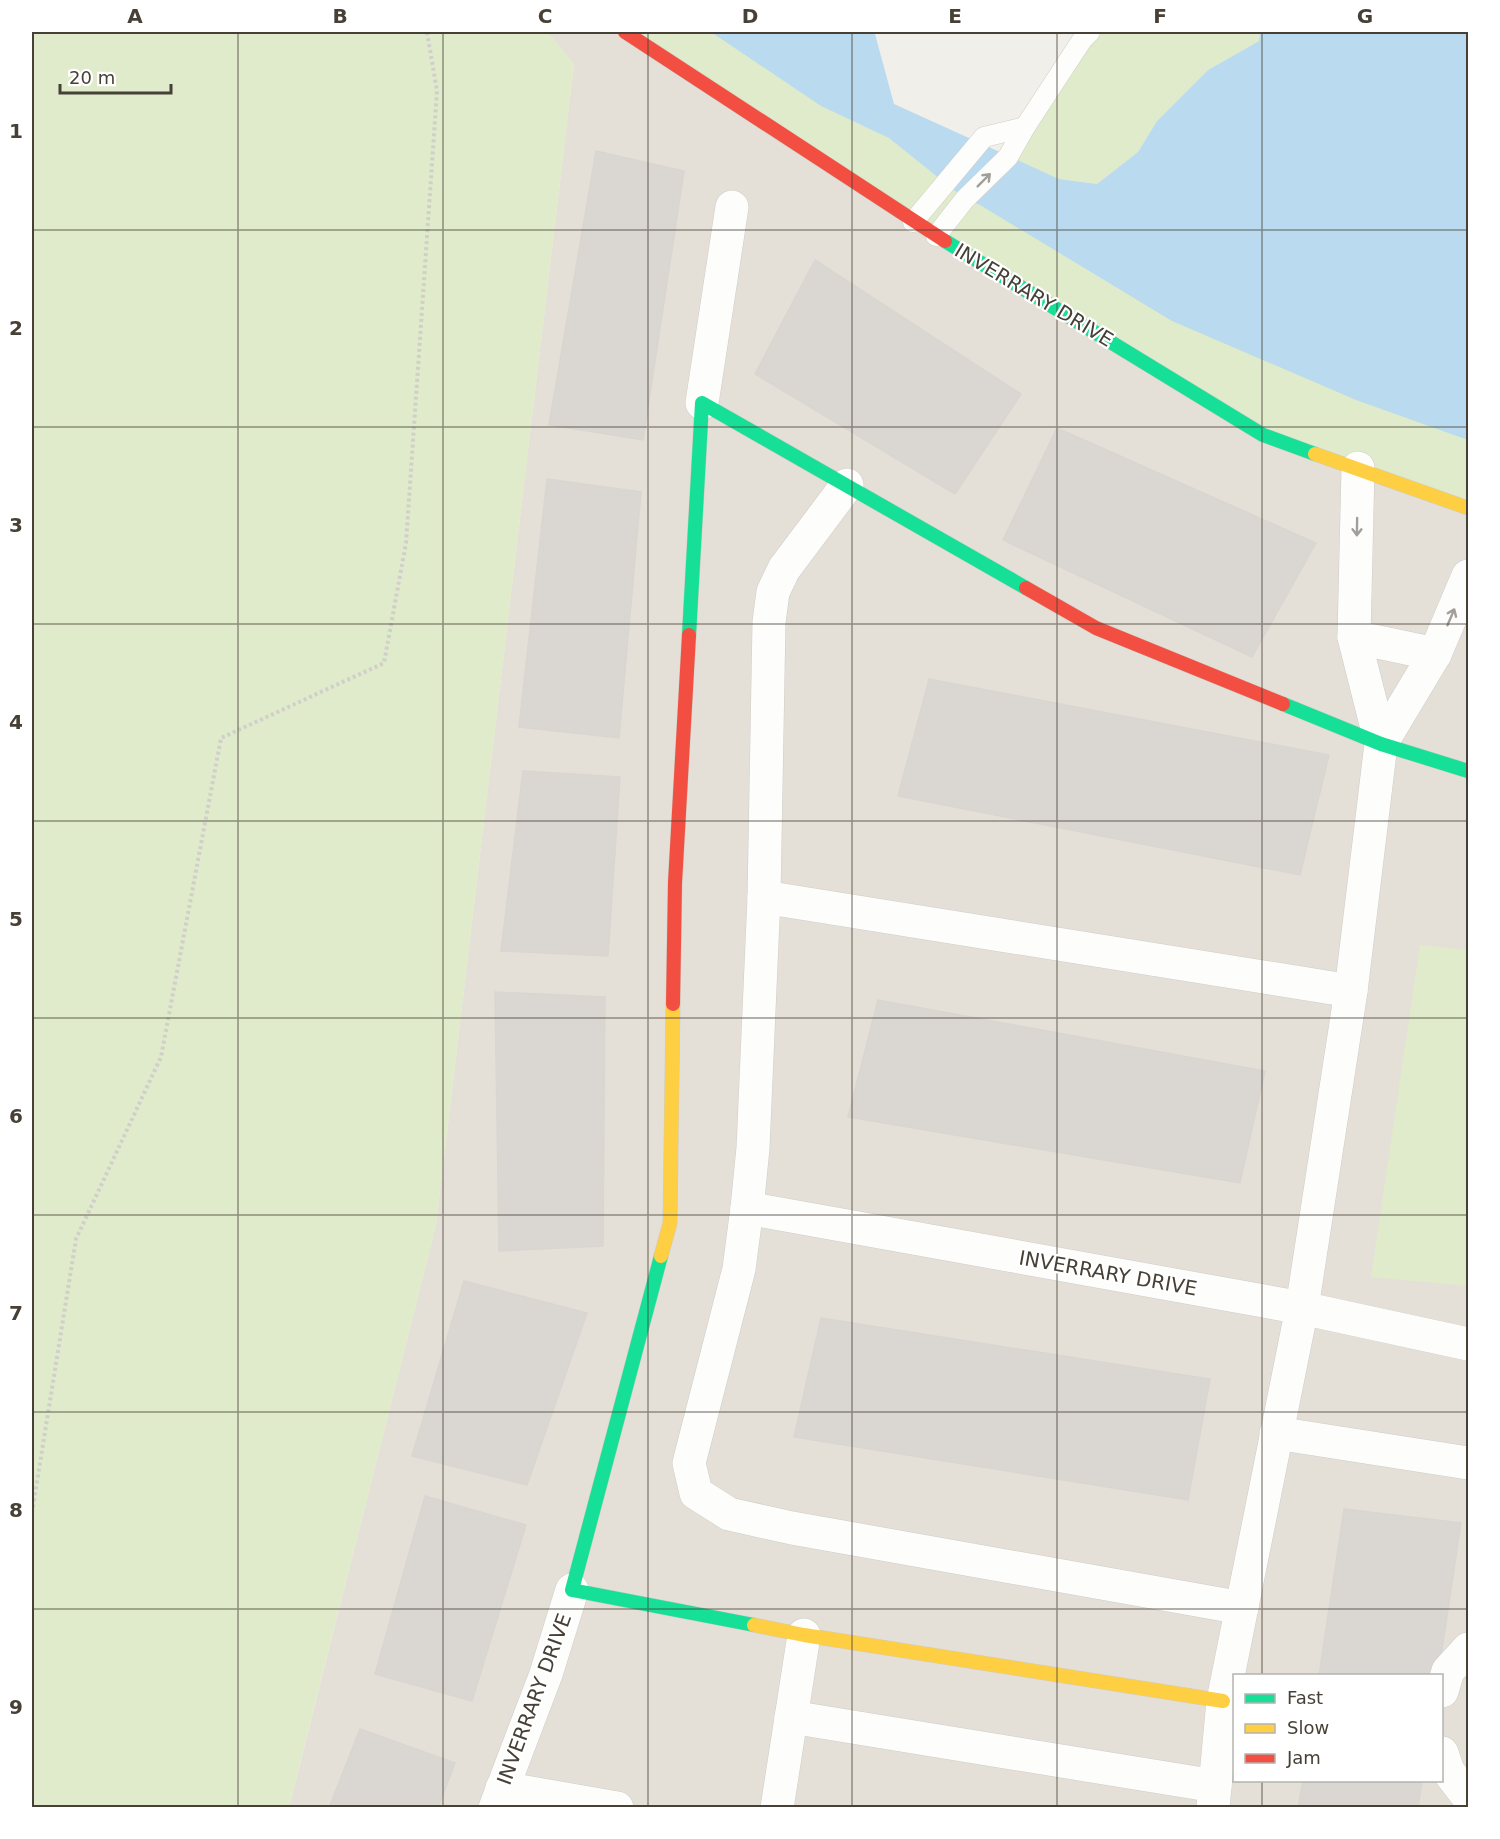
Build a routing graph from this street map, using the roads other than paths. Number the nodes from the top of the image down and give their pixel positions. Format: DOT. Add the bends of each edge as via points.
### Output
graph roads {
  1 [pos="625,32"];
  2 [pos="1090,32"];
  3 [pos="1014,134"];
  4 [pos="732,207"];
  5 [pos="913,222"];
  6 [pos="936,236"];
  7 [pos="702,403"];
  8 [pos="1358,468"];
  9 [pos="847,485"];
  10 [pos="1468,508"];
  11 [pos="1468,576"];
  12 [pos="1354,637"];
  13 [pos="1435,654"];
  14 [pos="1381,744"];
  15 [pos="1468,771"];
  16 [pos="764,897"];
  17 [pos="1351,991"];
  18 [pos="747,1208"];
  19 [pos="1302,1308"];
  20 [pos="1468,1344"];
  21 [pos="1276,1433"];
  22 [pos="1468,1462"];
  23 [pos="572,1590"];
  24 [pos="1242,1608"];
  25 [pos="804,1635"];
  26 [pos="1468,1649"];
  27 [pos="1443,1688"];
  28 [pos="1223,1701"];
  29 [pos="791,1717"];
  30 [pos="1443,1756"];
  31 [pos="1214,1797"];
  32 [pos="1468,1797"];
  33 [pos="498,1798"];
  34 [pos="617,1808"];
  35 [pos="777,1808"];
  1 -- 5 [label="street, INVERRARY DRIVE"];
  2 -- 3 [label="lane"];
  3 -- 5 [label="lane" via="984,137"];
  6 -- 3 [label="lane, one-way" via="965,199 1008,157"];
  4 -- 7 [label="street"];
  5 -- 6 [label="street, INVERRARY DRIVE"];
  6 -- 8 [label="street, INVERRARY DRIVE" via="1263,435"];
  7 -- 9 [label="street"];
  7 -- 23 [label="street" via="675,883 670,1222"];
  8 -- 10 [label="street, INVERRARY DRIVE"];
  8 -- 12 [label="street, one-way"];
  9 -- 14 [label="street" via="1096,628"];
  9 -- 16 [label="street" via="784,569 773,592 769,622"];
  13 -- 11 [label="street, one-way"];
  12 -- 13 [label="street"];
  12 -- 14 [label="street"];
  13 -- 14 [label="street"];
  14 -- 15 [label="street"];
  14 -- 17 [label="street"];
  16 -- 17 [label="street"];
  16 -- 18 [label="street"];
  17 -- 19 [label="street"];
  18 -- 19 [label="street, INVERRARY DRIVE"];
  18 -- 24 [label="street" via="738,1269 689,1463 696,1493 729,1514 792,1528"];
  19 -- 20 [label="street, INVERRARY DRIVE"];
  19 -- 21 [label="street"];
  21 -- 22 [label="street"];
  21 -- 24 [label="street"];
  23 -- 25 [label="street"];
  23 -- 33 [label="street, INVERRARY DRIVE" via="546,1674"];
  24 -- 28 [label="street"];
  25 -- 28 [label="street"];
  25 -- 29 [label="street"];
  26 -- 27 [label="street" via="1448,1671"];
  28 -- 31 [label="street"];
  29 -- 31 [label="street"];
  29 -- 35 [label="street"];
  30 -- 32 [label="street" via="1448,1772"];
  33 -- 34 [label="street"];
}
